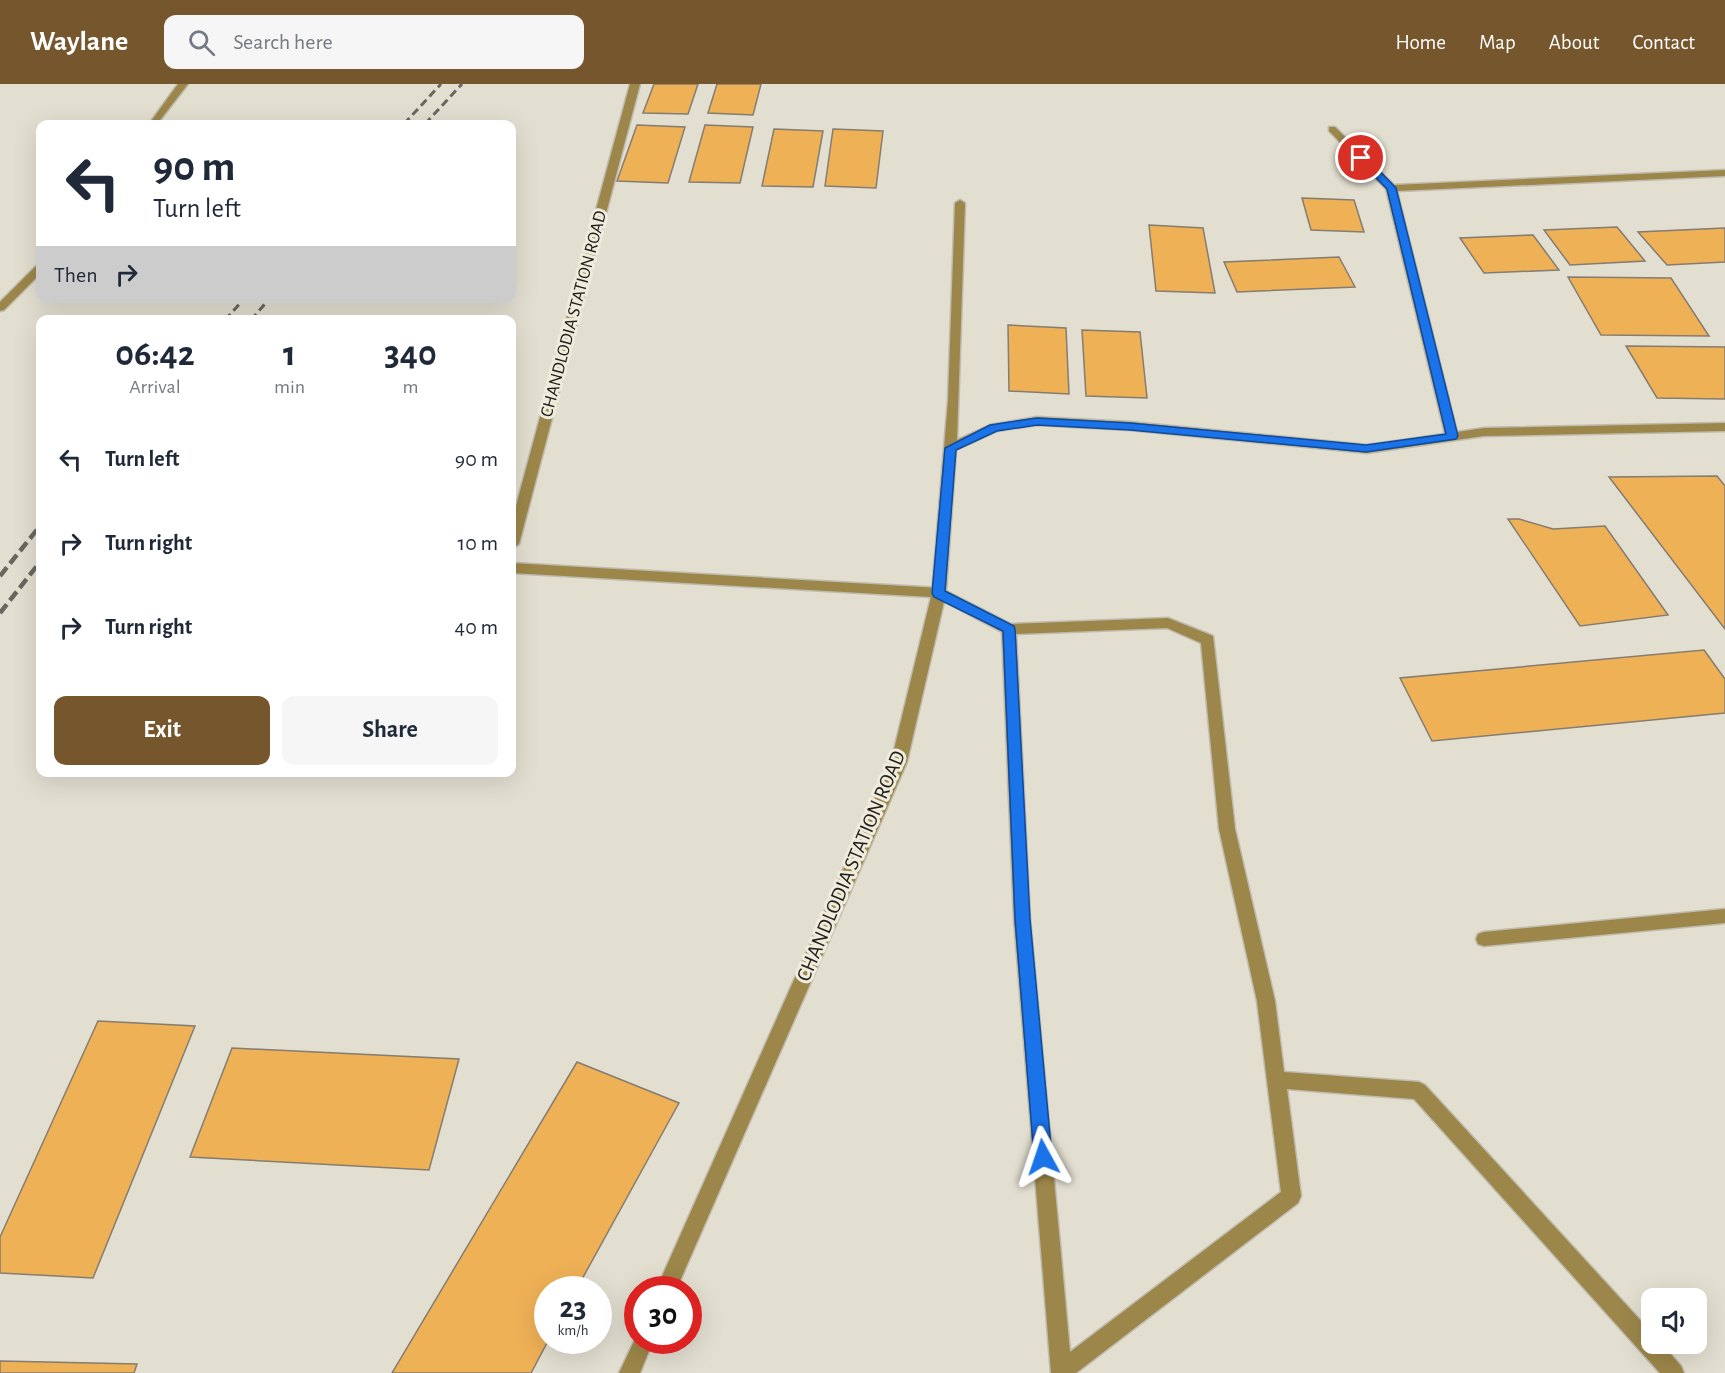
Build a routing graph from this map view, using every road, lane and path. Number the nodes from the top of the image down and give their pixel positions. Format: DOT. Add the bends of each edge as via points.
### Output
graph roads {
  1 [pos="183,84"];
  2 [pos="635,84"];
  3 [pos="156,120"];
  4 [pos="1332,129"];
  5 [pos="1725,173"];
  6 [pos="1391,188"];
  7 [pos="960,203"];
  8 [pos="36,272"];
  9 [pos="0,308"];
  10 [pos="1725,427"];
  11 [pos="1452,436"];
  12 [pos="950,448"];
  13 [pos="516,529"];
  14 [pos="516,568"];
  15 [pos="939,593"];
  16 [pos="1009,629"];
  17 [pos="1725,916"];
  18 [pos="1484,939"];
  19 [pos="1276,1080"];
  20 [pos="672,1276"];
  21 [pos="637,1354"];
  22 [pos="1062,1372"];
  23 [pos="629,1373"];
  24 [pos="1674,1373"];
  1 -- 3 [label="street"];
  2 -- 13 [label="street, CHANDLODIA STATION ROAD"];
  4 -- 6 [label="street"];
  5 -- 6 [label="street"];
  6 -- 11 [label="street"];
  7 -- 12 [label="street, CHANDLODIA STATION ROAD"];
  8 -- 9 [label="street"];
  10 -- 11 [label="street"];
  11 -- 12 [label="street" via="1366,449 1130,426 1037,422 994,428"];
  12 -- 15 [label="street, CHANDLODIA STATION ROAD"];
  14 -- 15 [label="street"];
  15 -- 16 [label="street"];
  15 -- 20 [label="street, CHANDLODIA STATION ROAD" via="899,762"];
  16 -- 19 [label="street" via="1168,623 1208,640 1227,829 1266,1001"];
  16 -- 22 [label="street" via="1022,919"];
  17 -- 18 [label="street"];
  19 -- 22 [label="street" via="1291,1196"];
  19 -- 24 [label="street" via="1419,1091"];
  21 -- 23 [label="street"];
}
